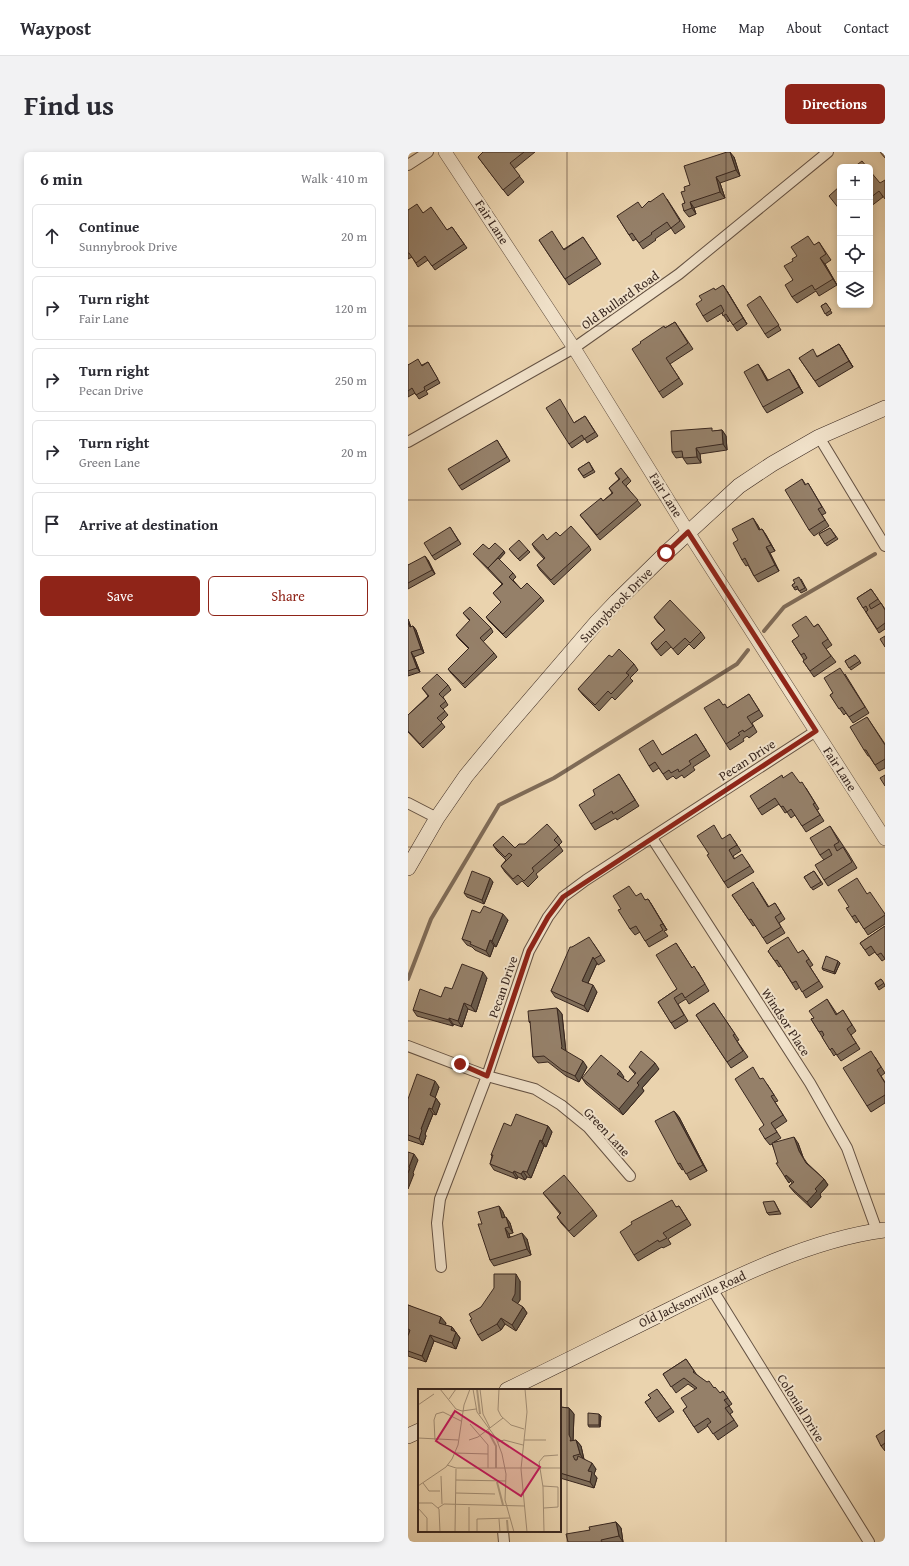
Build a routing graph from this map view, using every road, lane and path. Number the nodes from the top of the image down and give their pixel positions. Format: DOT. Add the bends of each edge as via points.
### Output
graph roads {
  1 [pos="428,152"];
  2 [pos="445,152"];
  3 [pos="828,152"];
  4 [pos="408,165"];
  5 [pos="574,348"];
  6 [pos="885,408"];
  7 [pos="819,437"];
  8 [pos="408,442"];
  9 [pos="688,532"];
  10 [pos="885,546"];
  11 [pos="816,731"];
  12 [pos="408,803"];
  13 [pos="437,818"];
  14 [pos="652,838"];
  15 [pos="885,840"];
  16 [pos="408,868"];
  17 [pos="408,1046"];
  18 [pos="487,1076"];
  19 [pos="630,1176"];
  20 [pos="881,1230"];
  21 [pos="441,1267"];
  22 [pos="712,1289"];
  23 [pos="509,1389"];
  24 [pos="418,1432"];
  25 [pos="408,1436"];
  26 [pos="503,1532"];
  27 [pos="504,1542"];
  28 [pos="869,1542"];
  1 -- 4 [label="street"];
  2 -- 5 [label="street, Fair Lane"];
  3 -- 5 [label="street, Old Bullard Road" via="679,274"];
  5 -- 8 [label="street, Old Bullard Road"];
  5 -- 9 [label="street, Fair Lane"];
  6 -- 7 [label="main road, Sunnybrook Drive"];
  7 -- 9 [label="main road, Sunnybrook Drive" via="739,486"];
  7 -- 10 [label="street"];
  9 -- 11 [label="street, Fair Lane"];
  9 -- 13 [label="main road, Sunnybrook Drive" via="592,628 482,756"];
  11 -- 14 [label="street, Pecan Drive"];
  11 -- 15 [label="street, Fair Lane"];
  12 -- 13 [label="street"];
  13 -- 16 [label="main road, Sunnybrook Drive"];
  14 -- 18 [label="street, Pecan Drive" via="563,897 548,917 529,951"];
  14 -- 20 [label="street, Windsor Place" via="814,1090 847,1148"];
  17 -- 18 [label="street, Green Lane"];
  18 -- 19 [label="street, Green Lane" via="535,1089 561,1105 588,1127"];
  18 -- 21 [label="street, Pecan Drive" via="440,1199 437,1223"];
  20 -- 22 [label="main road, Old Jacksonville Road" via="832,1240"];
  22 -- 23 [label="main road, Old Jacksonville Road"];
  22 -- 28 [label="street, Colonial Drive"];
  24 -- 25 [label="main road"];
  26 -- 27 [label="street"];
}
